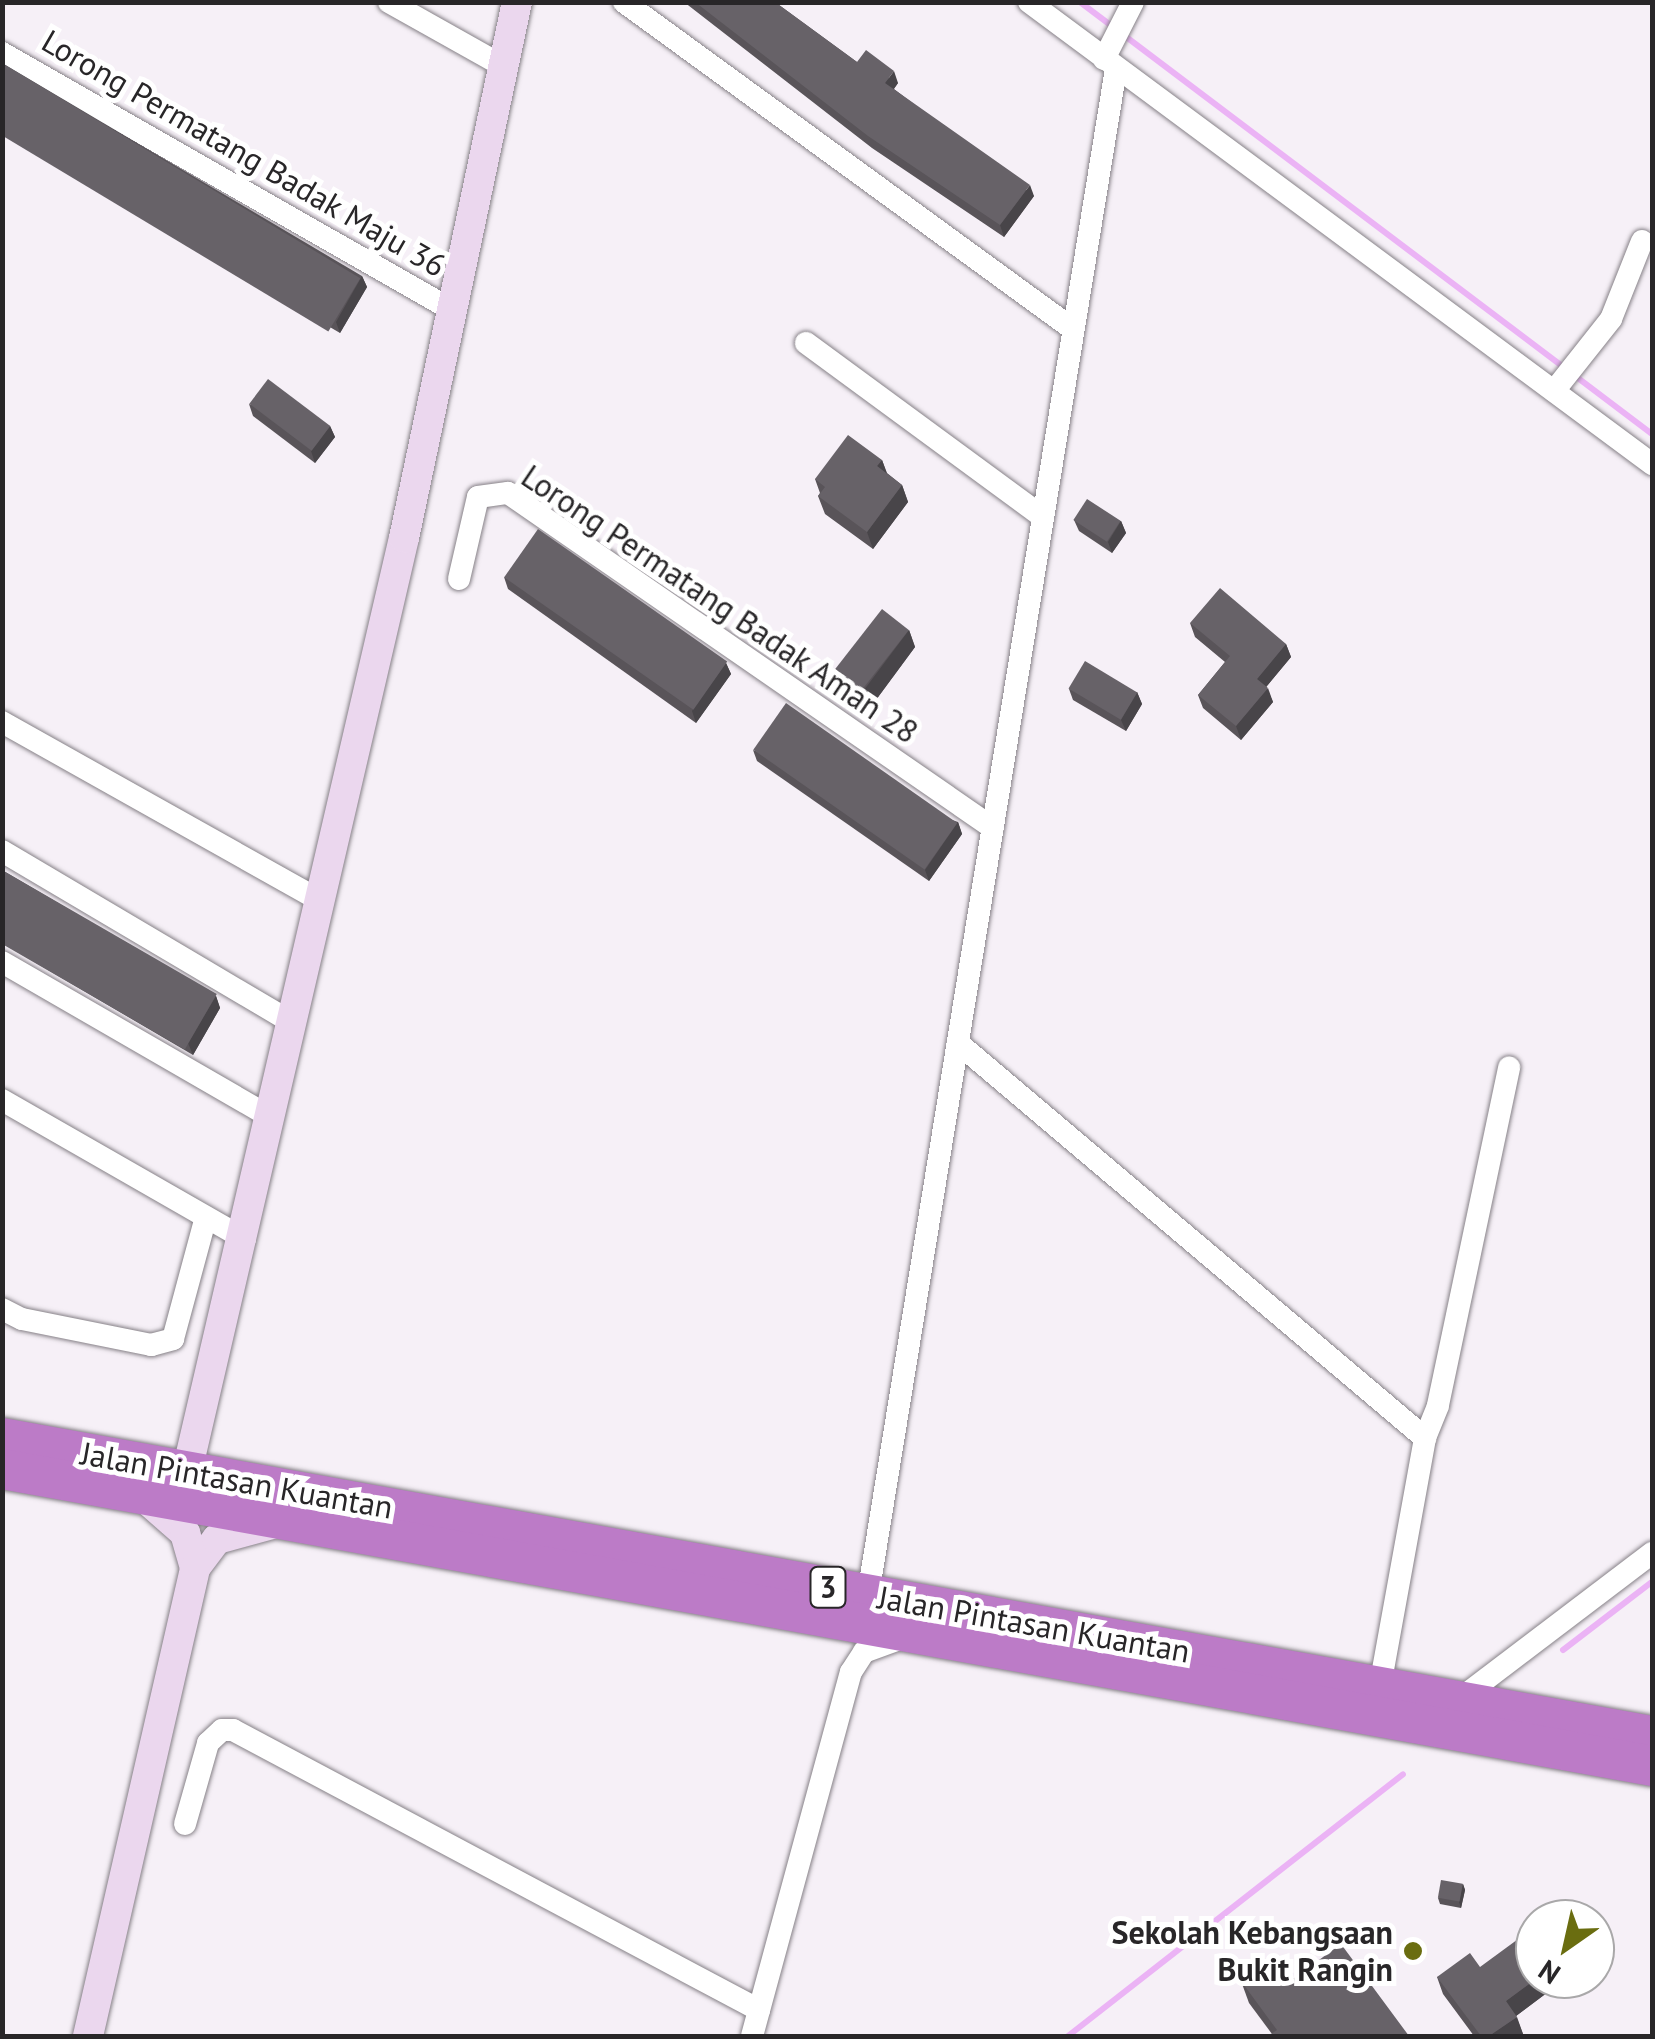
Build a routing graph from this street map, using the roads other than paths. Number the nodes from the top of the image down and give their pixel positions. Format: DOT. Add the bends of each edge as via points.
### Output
graph roads {
  1 [pos="389,2"];
  2 [pos="518,2"];
  3 [pos="624,2"];
  4 [pos="1029,2"];
  5 [pos="1124,20"];
  6 [pos="2,53"];
  7 [pos="1110,64"];
  8 [pos="505,67"];
  9 [pos="1642,241"];
  10 [pos="452,310"];
  11 [pos="1070,327"];
  12 [pos="806,343"];
  13 [pos="1554,391"];
  14 [pos="1652,464"];
  15 [pos="1040,515"];
  16 [pos="459,578"];
  17 [pos="2,722"];
  18 [pos="993,828"];
  19 [pos="2,850"];
  20 [pos="318,900"];
  21 [pos="2,962"];
  22 [pos="291,1022"];
  23 [pos="958,1042"];
  24 [pos="1509,1067"];
  25 [pos="2,1100"];
  26 [pos="271,1117"];
  27 [pos="206,1217"];
  28 [pos="245,1239"];
  29 [pos="2,1309"];
  30 [pos="2,1438"];
  31 [pos="1425,1438"];
  32 [pos="2,1468"];
  33 [pos="187,1471"];
  34 [pos="138,1494"];
  35 [pos="290,1522"];
  36 [pos="1652,1553"];
  37 [pos="195,1568"];
  38 [pos="868,1594"];
  39 [pos="810,1615"];
  40 [pos="920,1634"];
  41 [pos="852,1672"];
  42 [pos="1380,1686"];
  43 [pos="1457,1700"];
  44 [pos="1652,1736"];
  45 [pos="1652,1766"];
  46 [pos="186,1824"];
  47 [pos="759,2010"];
  48 [pos="88,2036"];
  49 [pos="752,2036"];
  1 -- 8 [label="street"];
  2 -- 8 [label="street"];
  3 -- 11 [label="street"];
  4 -- 7 [label="street"];
  5 -- 7 [label="street"];
  6 -- 10 [label="street, Lorong Permatang Badak Maju 36"];
  7 -- 11 [label="street"];
  7 -- 13 [label="street"];
  8 -- 10 [label="street"];
  9 -- 13 [label="street" via="1611,319"];
  10 -- 20 [label="street"];
  11 -- 15 [label="street"];
  12 -- 15 [label="street"];
  13 -- 14 [label="street"];
  15 -- 18 [label="street"];
  16 -- 18 [label="street, Lorong Permatang Badak Aman 28" via="478,497 508,492"];
  17 -- 20 [label="street"];
  18 -- 23 [label="street"];
  19 -- 22 [label="street"];
  20 -- 22 [label="street"];
  21 -- 26 [label="street"];
  22 -- 26 [label="street"];
  23 -- 31 [label="street"];
  23 -- 38 [label="street"];
  24 -- 31 [label="street" via="1438,1405"];
  25 -- 27 [label="street"];
  26 -- 28 [label="street"];
  27 -- 28 [label="street"];
  27 -- 29 [label="street" via="173,1339 151,1345 22,1319"];
  28 -- 33 [label="street"];
  30 -- 33 [label="highway, Jalan Pintasan Kuantan / 3"];
  31 -- 42 [label="street"];
  32 -- 34 [label="highway, Jalan Pintasan Kuantan / 3"];
  33 -- 38 [label="highway, Jalan Pintasan Kuantan / 3"];
  34 -- 35 [label="highway, Jalan Pintasan Kuantan / 3"];
  34 -- 37 [label="street" via="185,1533"];
  35 -- 37 [label="street" via="232,1531"];
  35 -- 39 [label="highway, Jalan Pintasan Kuantan / 3"];
  36 -- 43 [label="street"];
  37 -- 48 [label="street"];
  38 -- 42 [label="highway, Jalan Pintasan Kuantan / 3"];
  39 -- 40 [label="highway, Jalan Pintasan Kuantan / 3"];
  39 -- 41 [label="street" via="843,1640"];
  40 -- 41 [label="street" via="876,1645"];
  40 -- 45 [label="highway, Jalan Pintasan Kuantan / 3"];
  41 -- 47 [label="street"];
  42 -- 43 [label="highway, Jalan Pintasan Kuantan / 3"];
  43 -- 44 [label="highway, Jalan Pintasan Kuantan / 3"];
  46 -- 47 [label="street" via="208,1743 233,1730"];
  47 -- 49 [label="street"];
}
